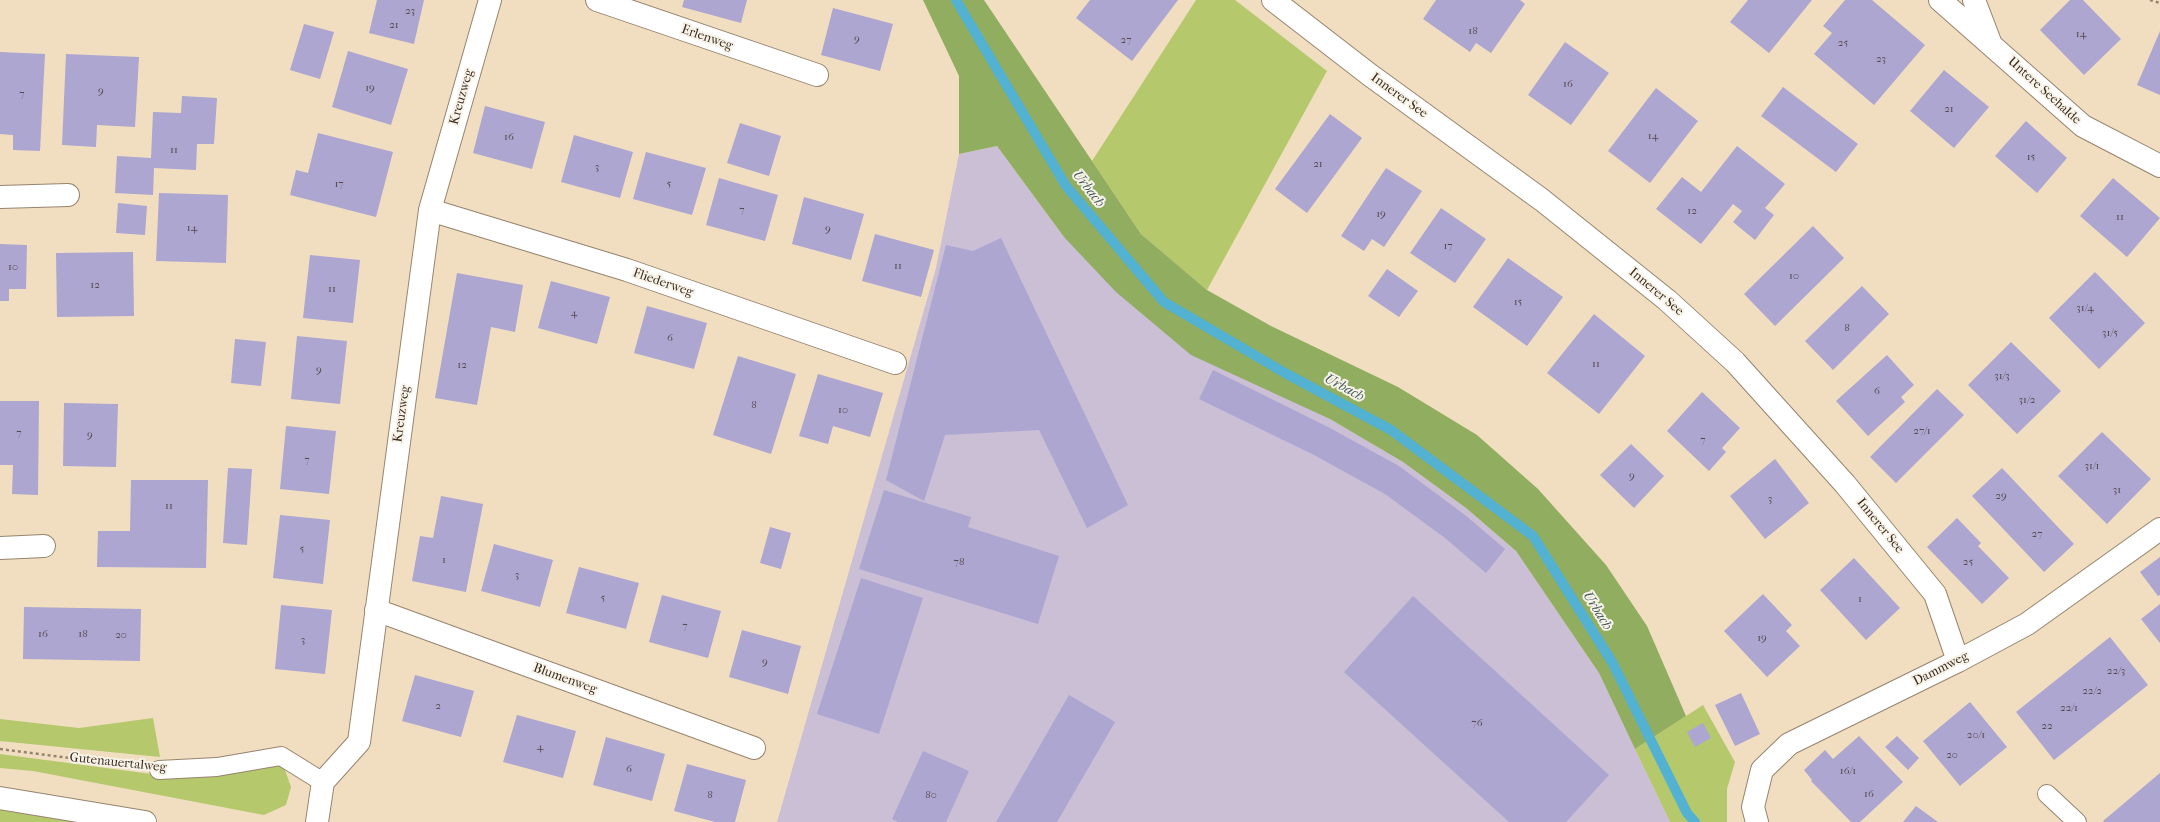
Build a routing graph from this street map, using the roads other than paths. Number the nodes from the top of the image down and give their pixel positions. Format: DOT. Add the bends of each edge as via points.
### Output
graph roads {
  1 [pos="490,0"];
  2 [pos="596,0"];
  3 [pos="1273,0"];
  4 [pos="1940,0"];
  5 [pos="1974,0"];
  6 [pos="1990,42"];
  7 [pos="817,75"];
  8 [pos="2160,166"];
  9 [pos="68,195"];
  10 [pos="0,196"];
  11 [pos="430,210"];
  12 [pos="895,363"];
  13 [pos="2160,529"];
  14 [pos="44,546"];
  15 [pos="0,548"];
  16 [pos="376,610"];
  17 [pos="1958,661"];
  18 [pos="754,748"];
  19 [pos="159,770"];
  20 [pos="323,782"];
  21 [pos="2047,794"];
  22 [pos="0,798"];
  23 [pos="145,822"];
  24 [pos="317,822"];
  25 [pos="1757,822"];
  26 [pos="2077,822"];
  1 -- 11 [label="street, Kreuzweg"];
  2 -- 7 [label="street, Erlenweg"];
  3 -- 17 [label="street, Innerer See" via="1370,75 1542,200 1667,300 1735,362 1845,484 1935,594"];
  4 -- 6 [label="street, Untere Seehalde"];
  5 -- 6 [label="street"];
  6 -- 8 [label="street, Untere Seehalde" via="2083,126"];
  9 -- 10 [label="street"];
  11 -- 12 [label="street, Fliederweg" via="627,270"];
  11 -- 16 [label="street, Kreuzweg"];
  13 -- 17 [label="street, Dammweg" via="2027,624"];
  14 -- 15 [label="street"];
  16 -- 18 [label="street, Blumenweg"];
  16 -- 20 [label="street, Kreuzweg" via="359,742"];
  17 -- 25 [label="street, Dammweg" via="1789,744 1762,770 1753,807"];
  19 -- 20 [label="lane, Gutenauertalweg" via="218,767 281,756"];
  20 -- 24 [label="street"];
  21 -- 26 [label="lane"];
  22 -- 23 [label="street"];
}
